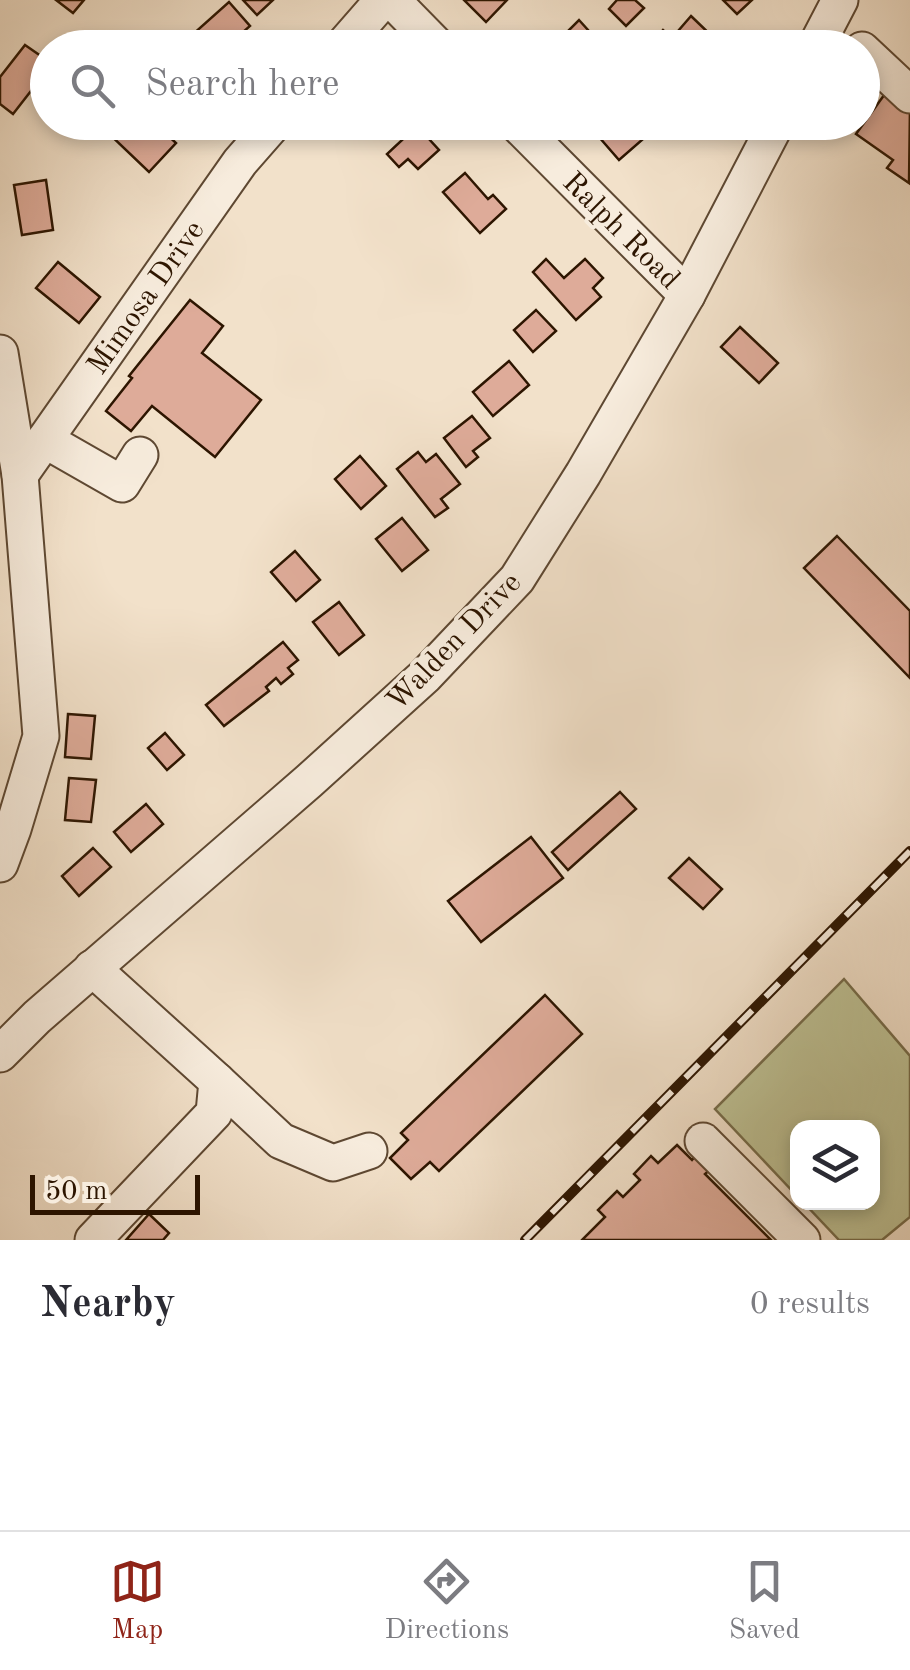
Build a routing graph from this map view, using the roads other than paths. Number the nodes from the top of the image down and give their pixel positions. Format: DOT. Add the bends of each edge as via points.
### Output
graph roads {
  1 [pos="383,0"];
  2 [pos="392,0"];
  3 [pos="357,30"];
  4 [pos="421,30"];
  5 [pos="880,67"];
  6 [pos="910,95"];
  7 [pos="259,140"];
  8 [pos="533,140"];
  9 [pos="767,140"];
  10 [pos="688,295"];
  11 [pos="0,353"];
  12 [pos="4,399"];
  13 [pos="45,440"];
  14 [pos="140,455"];
  15 [pos="20,475"];
  16 [pos="0,864"];
  17 [pos="92,968"];
  18 [pos="0,1054"];
  19 [pos="218,1081"];
  20 [pos="703,1141"];
  21 [pos="370,1151"];
  22 [pos="92,1240"];
  23 [pos="802,1240"];
  1 -- 3 [label="street"];
  2 -- 4 [label="street"];
  5 -- 6 [label="street"];
  7 -- 13 [label="street, Mimosa Drive"];
  8 -- 10 [label="street, Ralph Road"];
  9 -- 10 [label="street, Walden Drive"];
  10 -- 17 [label="street, Walden Drive" via="517,579 426,676"];
  11 -- 12 [label="street"];
  12 -- 15 [label="street"];
  13 -- 14 [label="street" via="122,484"];
  13 -- 15 [label="street, Mimosa Drive"];
  15 -- 16 [label="street" via="41,736"];
  17 -- 18 [label="street, Walden Drive"];
  17 -- 19 [label="street"];
  19 -- 21 [label="street" via="280,1141 333,1163"];
  19 -- 22 [label="street" via="214,1113"];
  20 -- 23 [label="street"];
}
